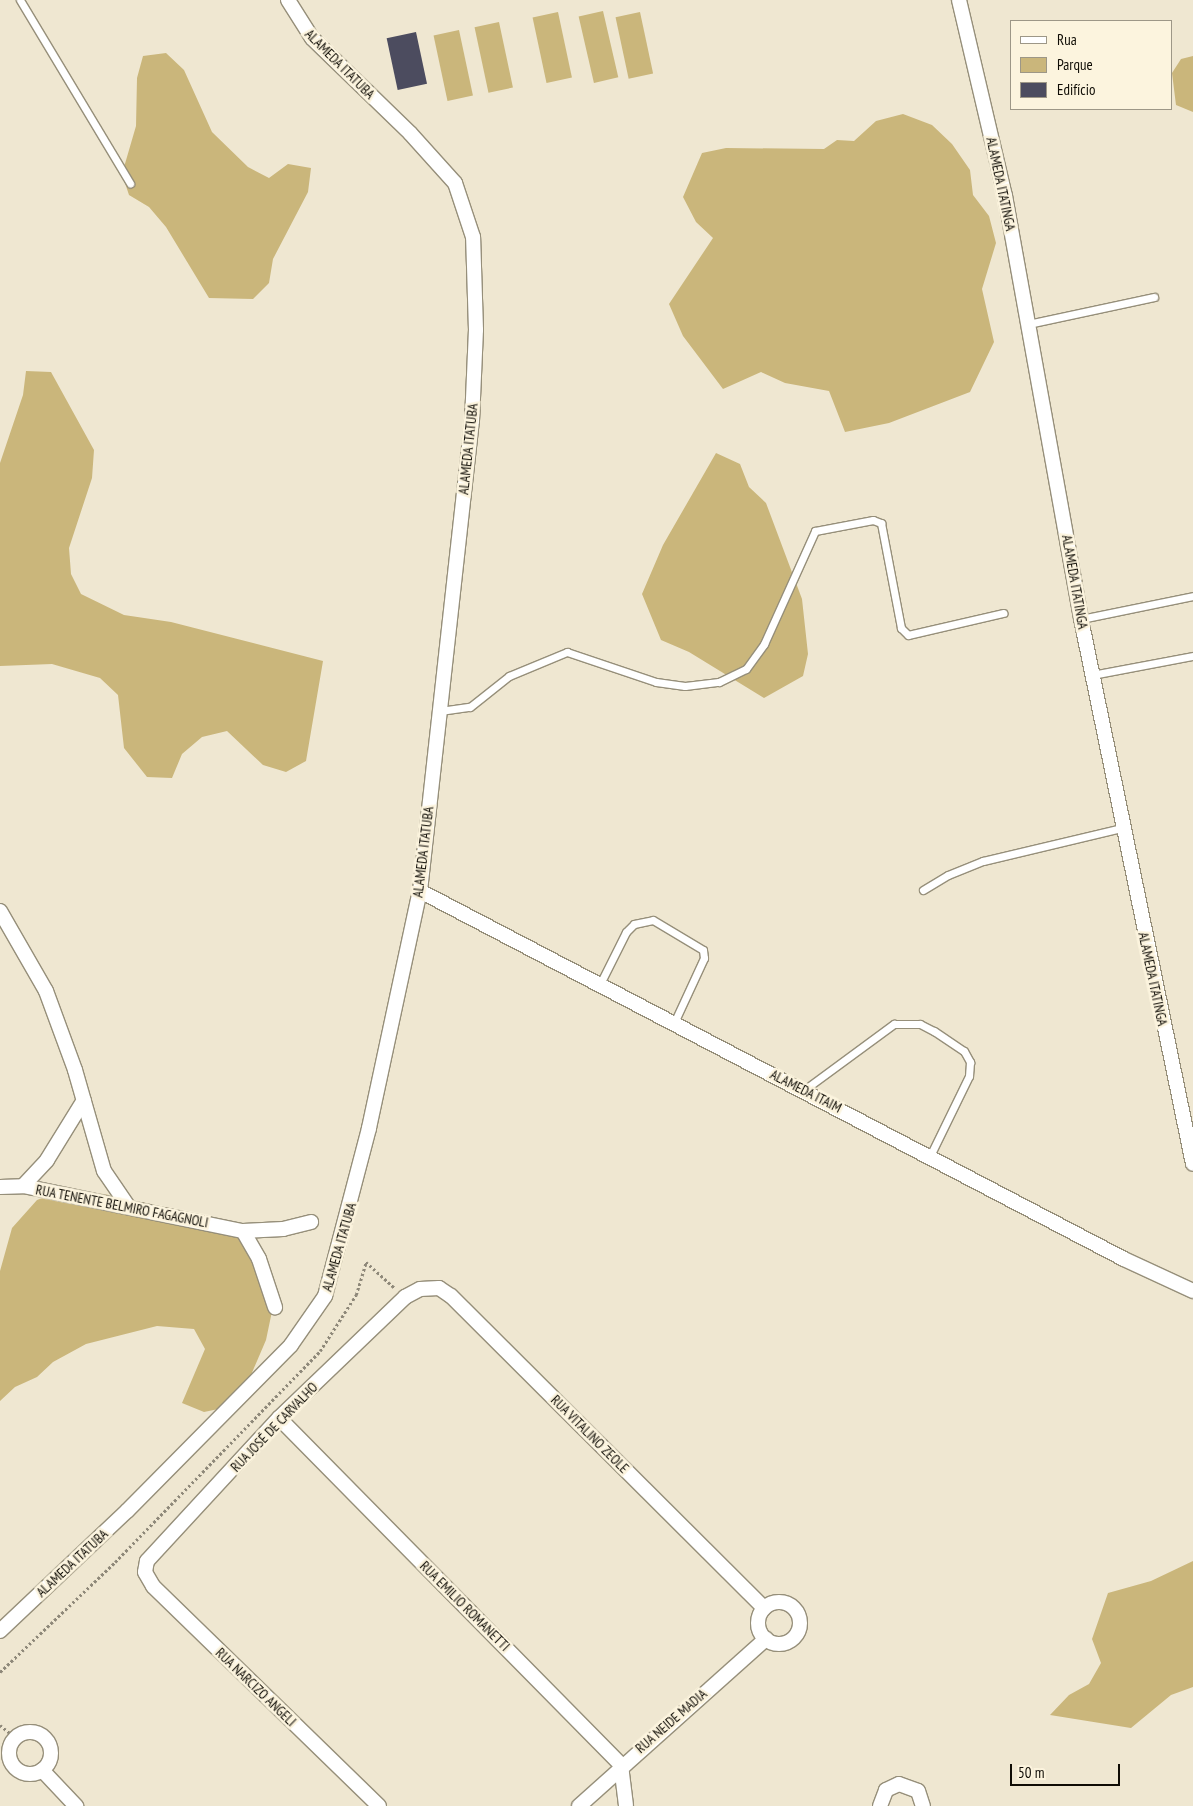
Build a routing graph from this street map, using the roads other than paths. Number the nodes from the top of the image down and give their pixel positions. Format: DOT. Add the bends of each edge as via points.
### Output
graph roads {
  1 [pos="20,0"];
  2 [pos="288,0"];
  3 [pos="959,0"];
  4 [pos="130,183"];
  5 [pos="1154,297"];
  6 [pos="1028,324"];
  7 [pos="1193,596"];
  8 [pos="1003,613"];
  9 [pos="1081,619"];
  10 [pos="1193,656"];
  11 [pos="1092,675"];
  12 [pos="439,711"];
  13 [pos="1122,828"];
  14 [pos="923,890"];
  15 [pos="420,891"];
  16 [pos="0,911"];
  17 [pos="600,984"];
  18 [pos="674,1023"];
  19 [pos="804,1090"];
  20 [pos="84,1100"];
  21 [pos="930,1156"];
  22 [pos="1192,1160"];
  23 [pos="23,1186"];
  24 [pos="0,1187"];
  25 [pos="128,1206"];
  26 [pos="311,1222"];
  27 [pos="243,1231"];
  28 [pos="1193,1291"];
  29 [pos="405,1297"];
  30 [pos="275,1307"];
  31 [pos="279,1418"];
  32 [pos="147,1561"];
  33 [pos="764,1608"];
  34 [pos="0,1631"];
  35 [pos="766,1639"];
  36 [pos="621,1765"];
  37 [pos="42,1770"];
  38 [pos="76,1806"];
  39 [pos="379,1806"];
  40 [pos="579,1806"];
  41 [pos="626,1806"];
  42 [pos="880,1806"];
  43 [pos="923,1806"];
  1 -- 4 [label="lane"];
  2 -- 12 [label="street, ALAMEDA ITATUBA" via="312,38 455,182 473,237 476,330 472,421"];
  3 -- 6 [label="street, ALAMEDA ITATINGA" via="1005,196"];
  5 -- 6 [label="lane"];
  6 -- 9 [label="street, ALAMEDA ITATINGA"];
  7 -- 9 [label="lane"];
  8 -- 12 [label="lane" via="908,635 901,628 881,523 873,520 814,531 764,644 746,668 719,682 685,686 656,682 567,652 509,676 470,707"];
  9 -- 11 [label="street, ALAMEDA ITATINGA"];
  10 -- 11 [label="lane"];
  11 -- 13 [label="street, ALAMEDA ITATINGA"];
  12 -- 15 [label="street, ALAMEDA ITATUBA"];
  13 -- 14 [label="lane" via="983,861 948,875"];
  13 -- 22 [label="street, ALAMEDA ITATINGA"];
  15 -- 17 [label="street, ALAMEDA ITAIM"];
  15 -- 34 [label="street, ALAMEDA ITATUBA" via="370,1128 325,1296 291,1345 127,1511"];
  16 -- 20 [label="street" via="46,991"];
  17 -- 18 [label="street, ALAMEDA ITAIM"];
  17 -- 18 [label="lane" via="626,932 634,924 653,920 703,950 704,958"];
  18 -- 19 [label="street, ALAMEDA ITAIM"];
  19 -- 21 [label="street, ALAMEDA ITAIM"];
  19 -- 21 [label="lane" via="894,1024 920,1024 934,1031 964,1051 970,1062 969,1076"];
  20 -- 23 [label="street" via="47,1160"];
  20 -- 25 [label="street" via="104,1171"];
  21 -- 28 [label="street, ALAMEDA ITAIM" via="1115,1254"];
  23 -- 24 [label="street, RUA TENENTE BELMIRO FAGAGNOLI"];
  23 -- 25 [label="street, RUA TENENTE BELMIRO FAGAGNOLI"];
  25 -- 27 [label="street, RUA TENENTE BELMIRO FAGAGNOLI"];
  26 -- 27 [label="street, RUA TENENTE BELMIRO FAGAGNOLI" via="283,1229"];
  27 -- 30 [label="street" via="258,1259"];
  29 -- 31 [label="street, RUA JOSÉ DE CARVALHO"];
  29 -- 33 [label="street, RUA VITALINO ZEOLE" via="426,1288 438,1288 451,1296"];
  31 -- 32 [label="street, RUA JOSÉ DE CARVALHO"];
  31 -- 36 [label="street, RUA EMILIO ROMANETTI"];
  32 -- 39 [label="street, RUA NARCIZO ANGELI" via="146,1576 153,1586"];
  33 -- 35 [label="street" via="758,1627"];
  33 -- 35 [label="street" via="784,1602 796,1609 801,1622 792,1640 778,1644"];
  35 -- 36 [label="street, RUA NEIDE MADIA"];
  36 -- 40 [label="street, RUA NEIDE MADIA"];
  36 -- 41 [label="street"];
  37 -- 37 [label="street" via="22,1773 11,1764 8,1750 15,1738 27,1731 46,1739 51,1752"];
  37 -- 38 [label="street"];
  42 -- 43 [label="street" via="886,1790 899,1784 918,1791"];
}
